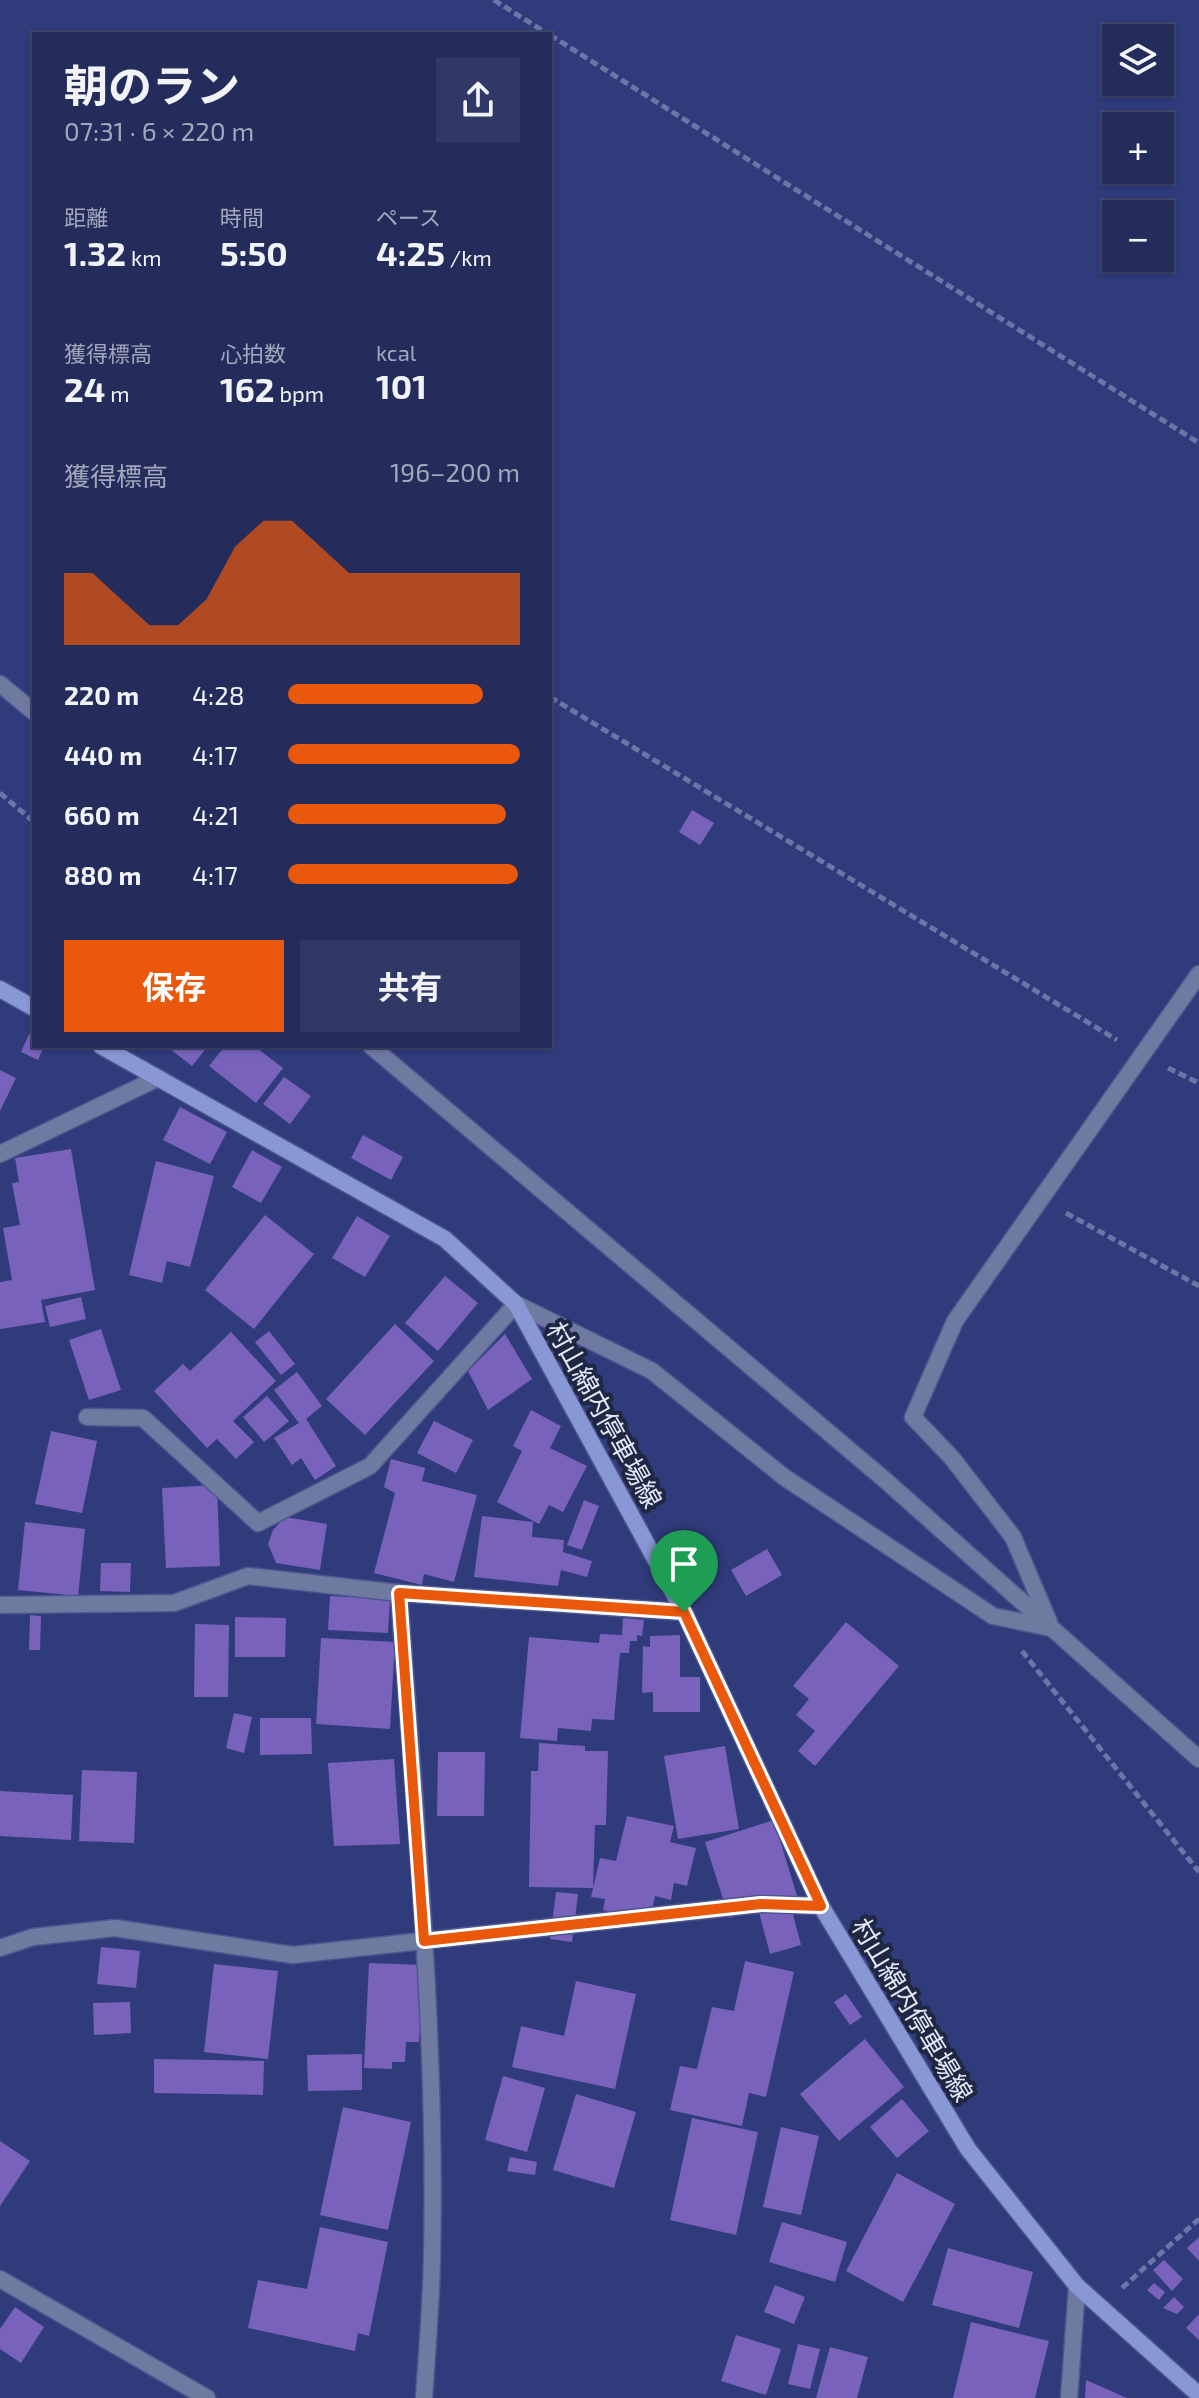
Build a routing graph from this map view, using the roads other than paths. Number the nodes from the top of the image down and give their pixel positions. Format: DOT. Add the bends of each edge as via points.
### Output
graph roads {
  1 [pos="0,684"];
  2 [pos="32,710"];
  3 [pos="1199,974"];
  4 [pos="0,989"];
  5 [pos="32,1007"];
  6 [pos="105,1048"];
  7 [pos="373,1048"];
  8 [pos="158,1078"];
  9 [pos="0,1154"];
  10 [pos="516,1304"];
  11 [pos="87,1417"];
  12 [pos="399,1593"];
  13 [pos="0,1605"];
  14 [pos="684,1612"];
  15 [pos="1051,1628"];
  16 [pos="1199,1759"];
  17 [pos="821,1906"];
  18 [pos="424,1941"];
  19 [pos="0,1948"];
  20 [pos="0,2279"];
  21 [pos="1077,2286"];
  22 [pos="1199,2395"];
  23 [pos="207,2398"];
  24 [pos="424,2398"];
  25 [pos="1069,2398"];
  1 -- 2 [label="street"];
  3 -- 15 [label="street" via="955,1321 913,1417 1013,1537"];
  4 -- 5 [label="main road"];
  6 -- 8 [label="main road, 村山綿内停車場線"];
  7 -- 15 [label="street" via="885,1480"];
  8 -- 9 [label="street"];
  8 -- 10 [label="main road, 村山綿内停車場線" via="445,1239"];
  10 -- 11 [label="street" via="370,1466 258,1523 143,1418"];
  10 -- 14 [label="main road, 村山綿内停車場線"];
  10 -- 15 [label="street" via="652,1371 784,1477 993,1616"];
  12 -- 13 [label="street" via="248,1576 174,1603"];
  12 -- 14 [label="street"];
  12 -- 18 [label="street"];
  14 -- 17 [label="main road, 村山綿内停車場線"];
  15 -- 16 [label="street"];
  17 -- 18 [label="street" via="761,1904"];
  17 -- 21 [label="main road, 村山綿内停車場線" via="968,2149"];
  18 -- 19 [label="street" via="293,1955 115,1928 33,1937"];
  18 -- 24 [label="street" via="432,2259"];
  20 -- 23 [label="street"];
  21 -- 22 [label="main road, 村山綿内停車場線"];
  21 -- 25 [label="street"];
}
